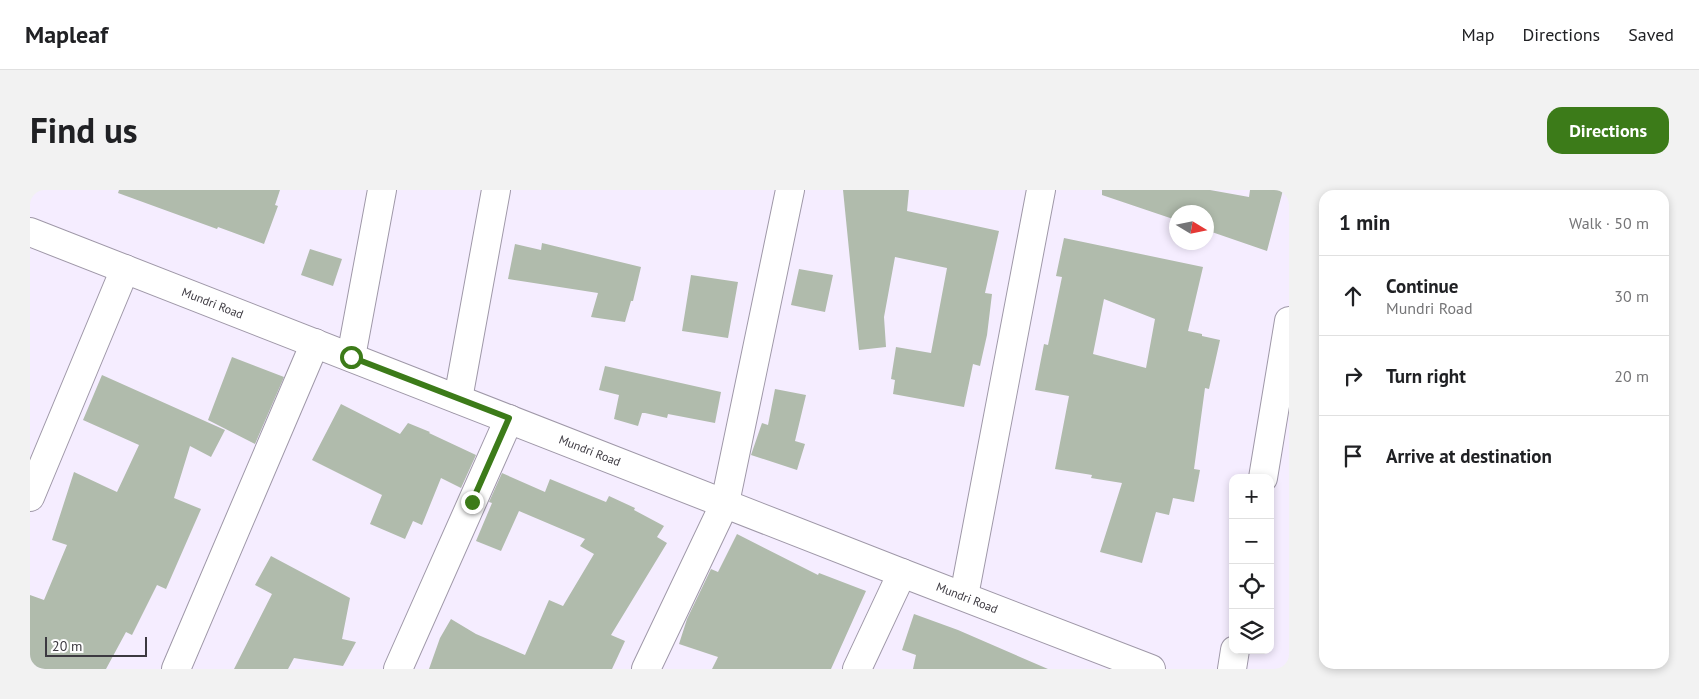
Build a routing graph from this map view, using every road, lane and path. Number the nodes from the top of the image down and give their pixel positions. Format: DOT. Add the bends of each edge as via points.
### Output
graph roads {
  1 [pos="382,190"];
  2 [pos="496,190"];
  3 [pos="790,190"];
  4 [pos="1041,190"];
  5 [pos="30,232"];
  6 [pos="125,269"];
  7 [pos="1289,321"];
  8 [pos="315,343"];
  9 [pos="351,357"];
  10 [pos="458,399"];
  11 [pos="509,418"];
  12 [pos="1265,474"];
  13 [pos="30,497"];
  14 [pos="725,503"];
  15 [pos="902,573"];
  16 [pos="964,596"];
  17 [pos="1234,654"];
  18 [pos="1102,660"];
  19 [pos="176,669"];
  20 [pos="398,669"];
  21 [pos="646,669"];
  22 [pos="857,669"];
  23 [pos="1151,669"];
  24 [pos="1232,669"];
  1 -- 9 [label="street"];
  2 -- 10 [label="street"];
  3 -- 14 [label="street"];
  4 -- 16 [label="street"];
  5 -- 6 [label="street, Mundri Road"];
  6 -- 8 [label="street, Mundri Road"];
  6 -- 13 [label="street"];
  7 -- 12 [label="street"];
  8 -- 9 [label="street, Mundri Road"];
  8 -- 19 [label="street"];
  9 -- 10 [label="street, Mundri Road"];
  10 -- 11 [label="street, Mundri Road"];
  11 -- 14 [label="street, Mundri Road"];
  11 -- 20 [label="street"];
  14 -- 15 [label="street, Mundri Road"];
  14 -- 21 [label="street"];
  15 -- 16 [label="street, Mundri Road"];
  15 -- 22 [label="street"];
  16 -- 18 [label="street, Mundri Road"];
  17 -- 24 [label="street"];
  18 -- 23 [label="street, Mundri Road"];
}
